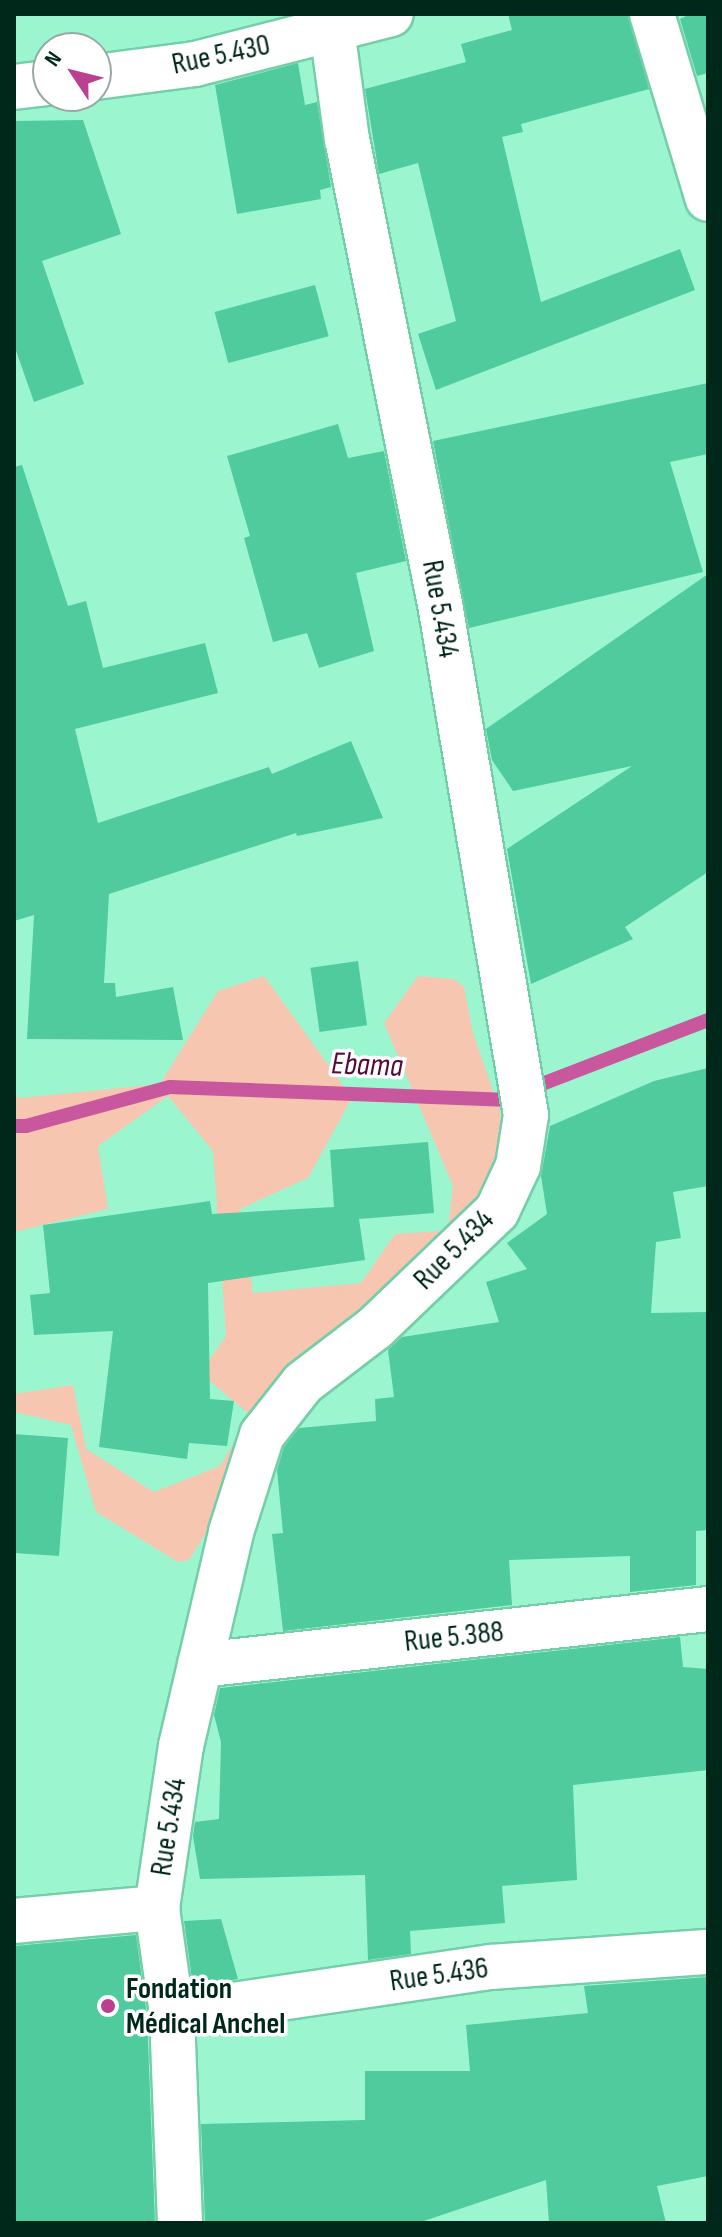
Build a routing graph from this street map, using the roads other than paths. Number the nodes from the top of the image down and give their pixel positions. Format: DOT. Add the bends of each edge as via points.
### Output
graph roads {
  1 [pos="391,14"];
  2 [pos="652,14"];
  3 [pos="332,29"];
  4 [pos="112,75"];
  5 [pos="708,199"];
  6 [pos="708,1609"];
  7 [pos="200,1665"];
  8 [pos="157,1908"];
  9 [pos="14,1921"];
  10 [pos="708,1952"];
  11 [pos="172,2014"];
  12 [pos="180,2223"];
  1 -- 3 [label="street, Rue 5.430"];
  2 -- 5 [label="street"];
  3 -- 4 [label="street, Rue 5.430" via="195,64"];
  3 -- 7 [label="street, Rue 5.434" via="347,140 440,604 524,1103 518,1166 497,1211 375,1328 303,1383 262,1435 231,1532"];
  6 -- 7 [label="street, Rue 5.388"];
  7 -- 8 [label="street, Rue 5.434" via="181,1746"];
  8 -- 9 [label="street"];
  8 -- 11 [label="street, Rue 5.434"];
  10 -- 11 [label="street, Rue 5.436" via="491,1967"];
  11 -- 12 [label="street, Rue 5.434"];
}
